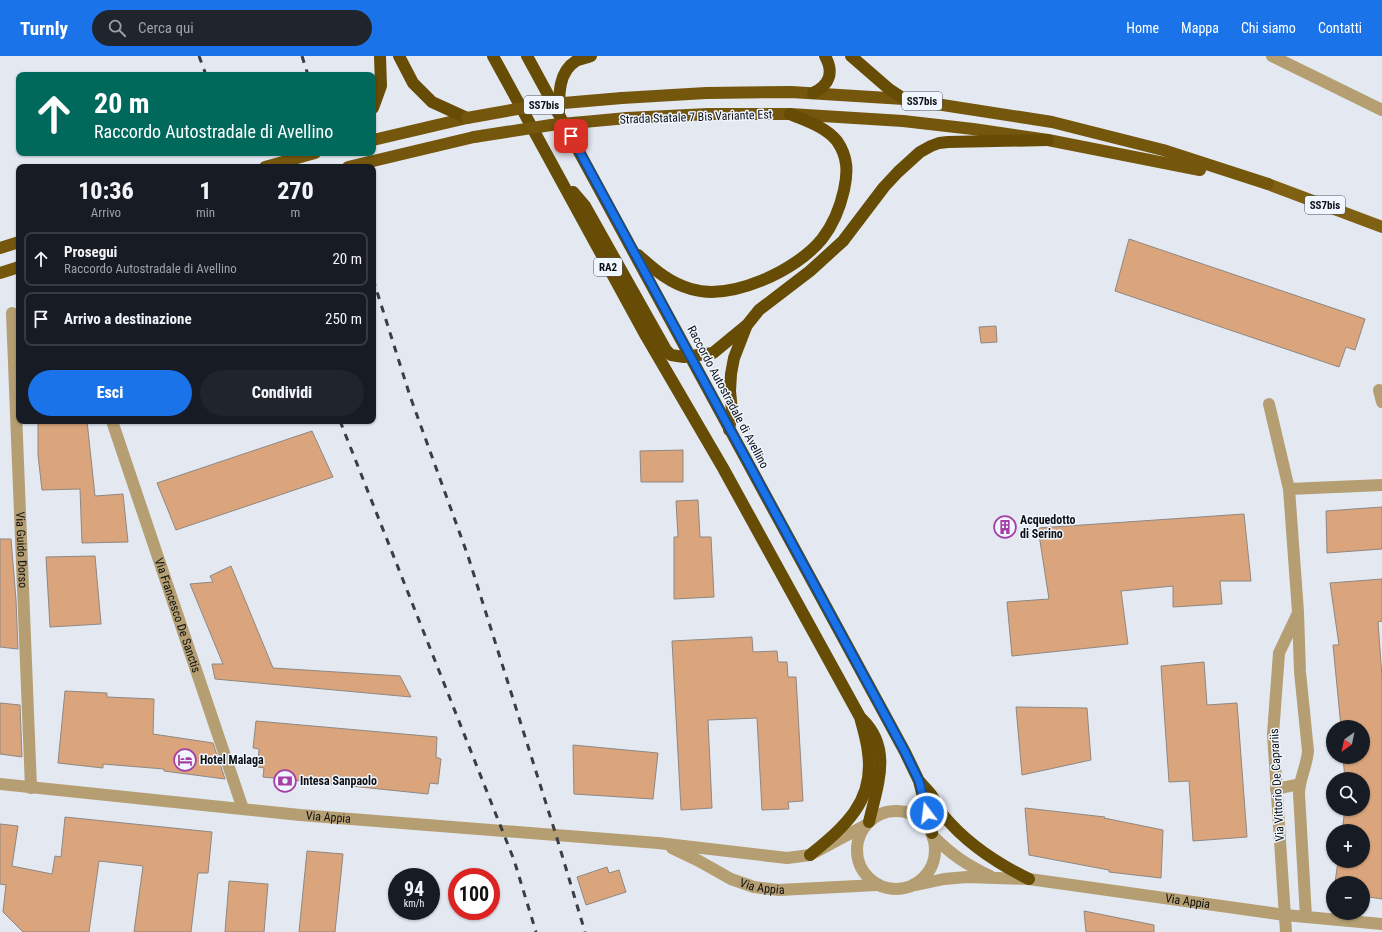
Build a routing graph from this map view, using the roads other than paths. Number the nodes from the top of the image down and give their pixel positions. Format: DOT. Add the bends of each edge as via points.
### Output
graph roads {
  1 [pos="380,56"];
  2 [pos="399,56"];
  3 [pos="493,56"];
  4 [pos="527,56"];
  5 [pos="591,56"];
  6 [pos="825,56"];
  7 [pos="851,56"];
  8 [pos="1272,56"];
  9 [pos="813,93"];
  10 [pos="904,99"];
  11 [pos="376,100"];
  12 [pos="1382,110"];
  13 [pos="790,114"];
  14 [pos="559,115"];
  15 [pos="467,118"];
  16 [pos="376,139"];
  17 [pos="1048,140"];
  18 [pos="304,156"];
  19 [pos="276,164"];
  20 [pos="360,164"];
  21 [pos="560,179"];
  22 [pos="1268,184"];
  23 [pos="1382,227"];
  24 [pos="16,243"];
  25 [pos="0,248"];
  26 [pos="630,248"];
  27 [pos="16,268"];
  28 [pos="0,273"];
  29 [pos="12,313"];
  30 [pos="747,325"];
  31 [pos="691,357"];
  32 [pos="1379,390"];
  33 [pos="1382,402"];
  34 [pos="1270,404"];
  35 [pos="16,408"];
  36 [pos="17,424"];
  37 [pos="113,424"];
  38 [pos="729,430"];
  39 [pos="1382,485"];
  40 [pos="1289,489"];
  41 [pos="1298,612"];
  42 [pos="860,717"];
  43 [pos="919,781"];
  44 [pos="0,784"];
  45 [pos="1300,784"];
  46 [pos="32,788"];
  47 [pos="1276,789"];
  48 [pos="243,809"];
  49 [pos="866,824"];
  50 [pos="933,835"];
  51 [pos="658,843"];
  52 [pos="810,855"];
  53 [pos="993,877"];
  54 [pos="1030,879"];
  55 [pos="877,885"];
  56 [pos="916,885"];
  57 [pos="1285,915"];
  58 [pos="1306,917"];
  59 [pos="1382,924"];
  60 [pos="1286,932"];
  1 -- 11 [label="highway" via="381,86"];
  2 -- 15 [label="highway" via="413,83 432,102"];
  3 -- 21 [label="highway, RA2"];
  4 -- 14 [label="highway, Raccordo Autostradale di Avellino / RA2"];
  5 -- 14 [label="highway" via="568,67 563,76 559,95"];
  6 -- 9 [label="highway" via="830,64 827,84"];
  7 -- 10 [label="highway"];
  8 -- 12 [label="street"];
  9 -- 10 [label="highway, Strada Statale 7 Bis Variante Est / SS7bis"];
  9 -- 15 [label="highway, Strada Statale 7 Bis Variante Est / SS7bis, bridge" via="706,93 622,98 540,105"];
  10 -- 22 [label="highway, Strada Statale 7 Bis Variante Est / SS7bis" via="1052,122 1163,150"];
  13 -- 17 [label="highway, Strada Statale 7 Bis Variante Est / SS7bis" via="903,121"];
  13 -- 20 [label="highway, Strada Statale 7 Bis Variante Est / SS7bis, bridge" via="708,114 551,125 474,136"];
  13 -- 26 [label="highway" via="825,130 836,140 848,170 837,215 821,240 799,260 760,281 723,292 708,292 678,285"];
  14 -- 26 [label="highway, Raccordo Autostradale di Avellino / RA2"];
  15 -- 16 [label="highway, Strada Statale 7 Bis Variante Est / SS7bis"];
  17 -- 22 [label="highway, SS7bis"];
  17 -- 30 [label="highway" via="939,143 920,152 884,187 843,241 810,271 759,310"];
  18 -- 19 [label="highway"];
  21 -- 31 [label="highway" via="585,206 666,350 678,356"];
  21 -- 42 [label="highway, RA2"];
  22 -- 23 [label="main road, SS7bis"];
  24 -- 25 [label="highway"];
  26 -- 31 [label="highway, Raccordo Autostradale di Avellino / RA2"];
  27 -- 28 [label="highway"];
  29 -- 35 [label="street, Via Guido Dorso"];
  30 -- 31 [label="highway" via="713,353"];
  30 -- 38 [label="highway" via="734,358 731,374 732,411"];
  31 -- 38 [label="highway, Raccordo Autostradale di Avellino / RA2"];
  32 -- 33 [label="street"];
  34 -- 40 [label="street, Via Vittorio De Caprariis"];
  36 -- 46 [label="street, Via Guido Dorso"];
  37 -- 48 [label="street, Via Francesco De Sanctis"];
  38 -- 43 [label="highway, Raccordo Autostradale di Avellino / RA2"];
  39 -- 40 [label="street"];
  40 -- 41 [label="street, Via Vittorio De Caprariis"];
  41 -- 45 [label="street, Via Vittorio De Caprariis" via="1300,672 1308,751 1308,760"];
  41 -- 47 [label="street, Via Vittorio De Caprariis" via="1279,653 1273,734"];
  42 -- 49 [label="highway" via="875,737 881,760 881,770"];
  42 -- 52 [label="highway" via="868,753 869,774 865,791 859,806 839,831"];
  43 -- 50 [label="highway"];
  43 -- 54 [label="highway" via="931,794 942,813 972,845 1002,865"];
  44 -- 46 [label="street, Via Appia"];
  45 -- 47 [label="street"];
  45 -- 58 [label="street, Via Vittorio De Caprariis"];
  46 -- 48 [label="street, Via Appia"];
  47 -- 57 [label="street, Via Vittorio De Caprariis"];
  48 -- 51 [label="street, Via Appia"];
  49 -- 50 [label="street, Via Appia" via="889,811 902,811 914,815"];
  49 -- 52 [label="street, Via Appia"];
  49 -- 55 [label="street, Via Appia" via="858,838 856,852 859,865 866,876"];
  50 -- 53 [label="street, Via Appia" via="951,853"];
  50 -- 56 [label="street" via="936,846 932,868"];
  51 -- 52 [label="street, Via Appia" via="787,858"];
  51 -- 55 [label="street, Via Appia" via="731,879 754,887 779,890"];
  53 -- 54 [label="street, Via Appia"];
  53 -- 56 [label="street, Via Appia" via="944,879"];
  54 -- 57 [label="street, Via Appia"];
  55 -- 56 [label="street, Via Appia" via="889,890 900,890"];
  57 -- 58 [label="street, Via Appia"];
  57 -- 60 [label="street, Via Vittorio De Caprariis"];
  58 -- 59 [label="street, Via Appia"];
}
